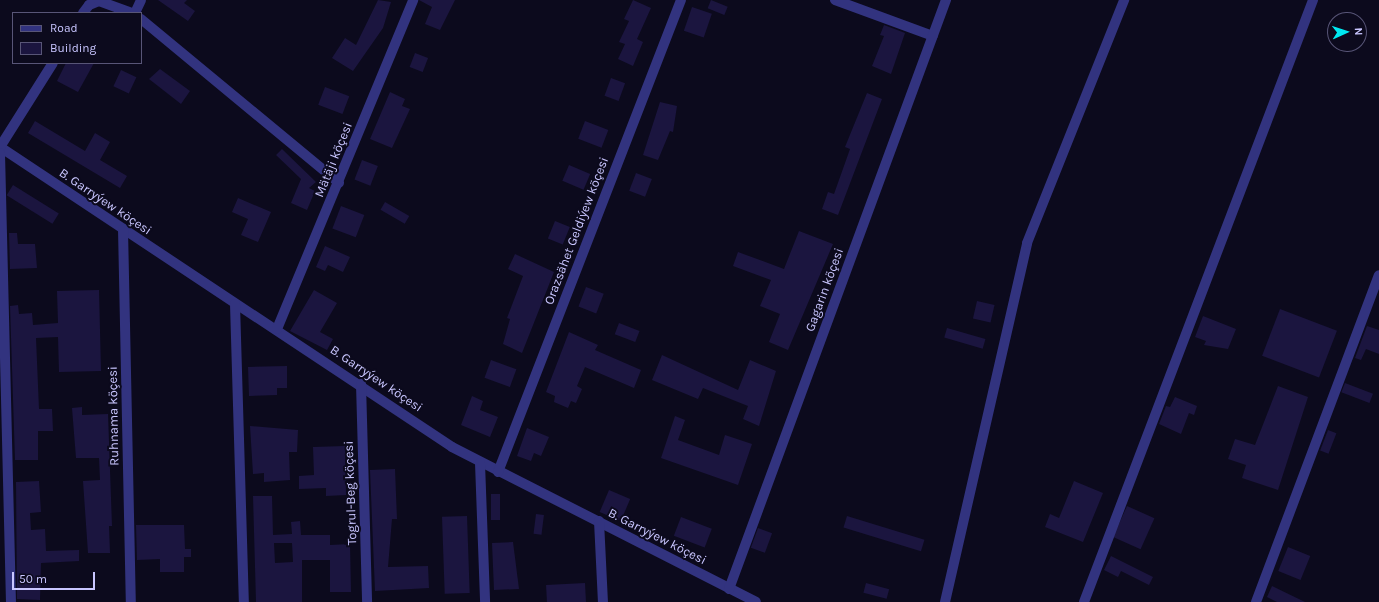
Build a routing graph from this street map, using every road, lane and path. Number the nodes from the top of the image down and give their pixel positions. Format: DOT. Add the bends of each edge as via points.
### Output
graph roads {
  1 [pos="141,0"];
  2 [pos="413,0"];
  3 [pos="681,0"];
  4 [pos="835,0"];
  5 [pos="946,0"];
  6 [pos="1124,0"];
  7 [pos="1313,0"];
  8 [pos="84,12"];
  9 [pos="130,12"];
  10 [pos="134,12"];
  11 [pos="142,20"];
  12 [pos="933,36"];
  13 [pos="52,64"];
  14 [pos="0,147"];
  15 [pos="0,153"];
  16 [pos="339,183"];
  17 [pos="123,229"];
  18 [pos="1379,275"];
  19 [pos="235,304"];
  20 [pos="277,329"];
  21 [pos="361,384"];
  22 [pos="480,463"];
  23 [pos="498,472"];
  24 [pos="599,521"];
  25 [pos="729,589"];
  26 [pos="11,602"];
  27 [pos="131,602"];
  28 [pos="244,602"];
  29 [pos="366,602"];
  30 [pos="485,602"];
  31 [pos="603,602"];
  32 [pos="756,602"];
  33 [pos="945,602"];
  34 [pos="1084,602"];
  35 [pos="1256,602"];
  1 -- 10 [label="street"];
  2 -- 16 [label="street, Mätäji köçesi"];
  3 -- 23 [label="street, Orazsähet Geldiýew köçesi"];
  4 -- 12 [label="street"];
  5 -- 12 [label="street, Gagarin köçesi"];
  6 -- 33 [label="street" via="1027,243"];
  7 -- 34 [label="street"];
  8 -- 9 [label="street" via="99,1"];
  11 -- 16 [label="street"];
  12 -- 25 [label="street, Gagarin köçesi"];
  13 -- 14 [label="street"];
  14 -- 17 [label="street, B. Garryýew köçesi"];
  15 -- 26 [label="street"];
  16 -- 20 [label="street, Mätäji köçesi"];
  17 -- 19 [label="street, B. Garryýew köçesi"];
  17 -- 27 [label="street, Ruhnama köçesi"];
  18 -- 35 [label="street"];
  19 -- 20 [label="street, B. Garryýew köçesi"];
  19 -- 28 [label="street"];
  20 -- 21 [label="street, B. Garryýew köçesi"];
  21 -- 22 [label="street, B. Garryýew köçesi"];
  21 -- 29 [label="street, Togrul-Beg köçesi"];
  22 -- 23 [label="street, B. Garryýew köçesi"];
  22 -- 30 [label="street"];
  23 -- 24 [label="street, B. Garryýew köçesi"];
  24 -- 25 [label="street, B. Garryýew köçesi"];
  24 -- 31 [label="street"];
  25 -- 32 [label="street, B. Garryýew köçesi"];
}
